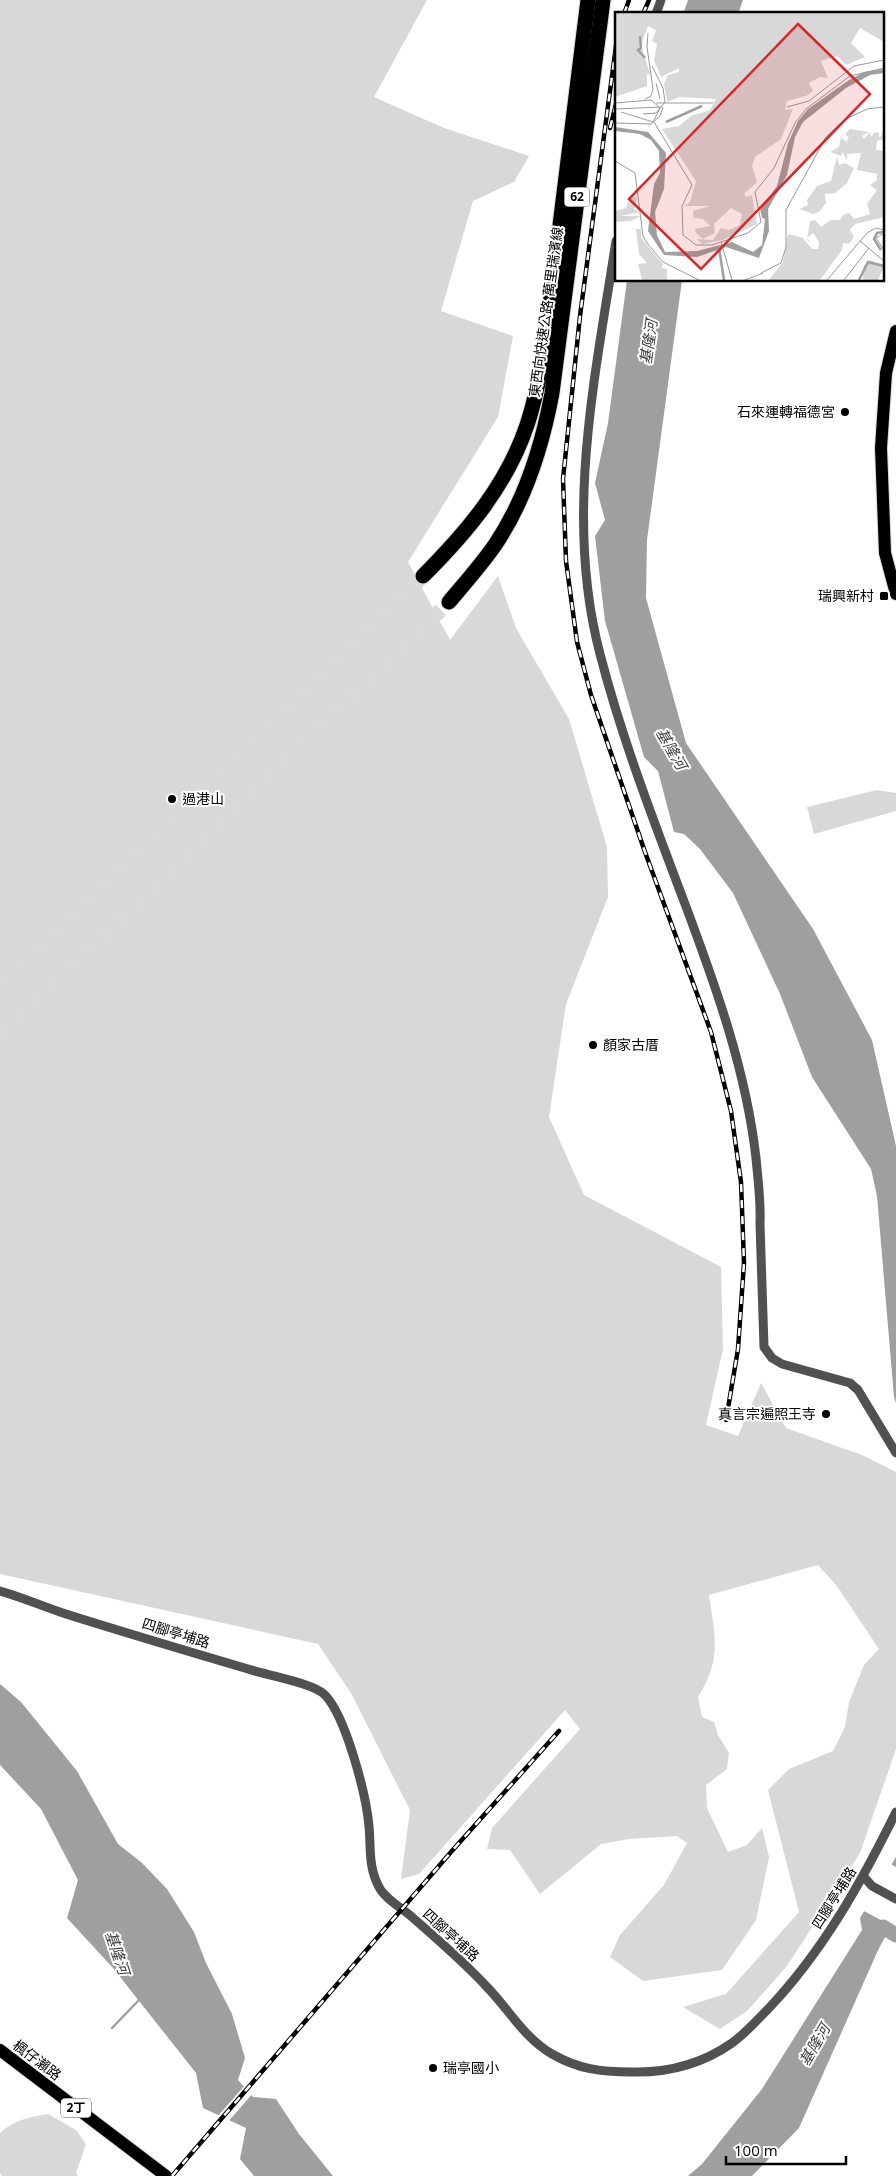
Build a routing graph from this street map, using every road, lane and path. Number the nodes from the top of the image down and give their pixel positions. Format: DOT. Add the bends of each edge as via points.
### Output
graph roads {
  1 [pos="588,0"];
  2 [pos="602,0"];
  3 [pos="661,0"];
  4 [pos="657,12"];
  5 [pos="615,248"];
  6 [pos="896,332"];
  7 [pos="423,576"];
  8 [pos="896,594"];
  9 [pos="449,602"];
  10 [pos="896,1453"];
  11 [pos="0,1591"];
  12 [pos="896,1812"];
  13 [pos="864,1877"];
  14 [pos="896,1899"];
  15 [pos="0,2050"];
  16 [pos="166,2176"];
  1 -- 7 [label="highway, 東西向快速公路 萬里瑞濱線 / 62" via="537,391 527,425 507,471 482,511"];
  2 -- 9 [label="highway, 東西向快速公路 萬里瑞濱線 / 62" via="546,426 531,474 509,522"];
  3 -- 4 [label="street"];
  5 -- 10 [label="street" via="594,384 582,500 588,593 599,653 653,818 721,1004 742,1076 761,1204 764,1347 772,1358 782,1364 850,1383 858,1390"];
  6 -- 8 [label="main road" via="886,373 881,448 885,554"];
  11 -- 13 [label="street, 四腳亭埔路" via="86,1621 323,1692 340,1721 355,1758 369,1825 370,1864 380,1890 486,1985 531,2038 549,2052 590,2070 673,2070 731,2044 750,2028 817,1952"];
  12 -- 13 [label="street, 四腳亭埔路"];
  13 -- 14 [label="street" via="872,1886"];
  15 -- 16 [label="main road, 楓仔瀨路 / 2丁"];
}
